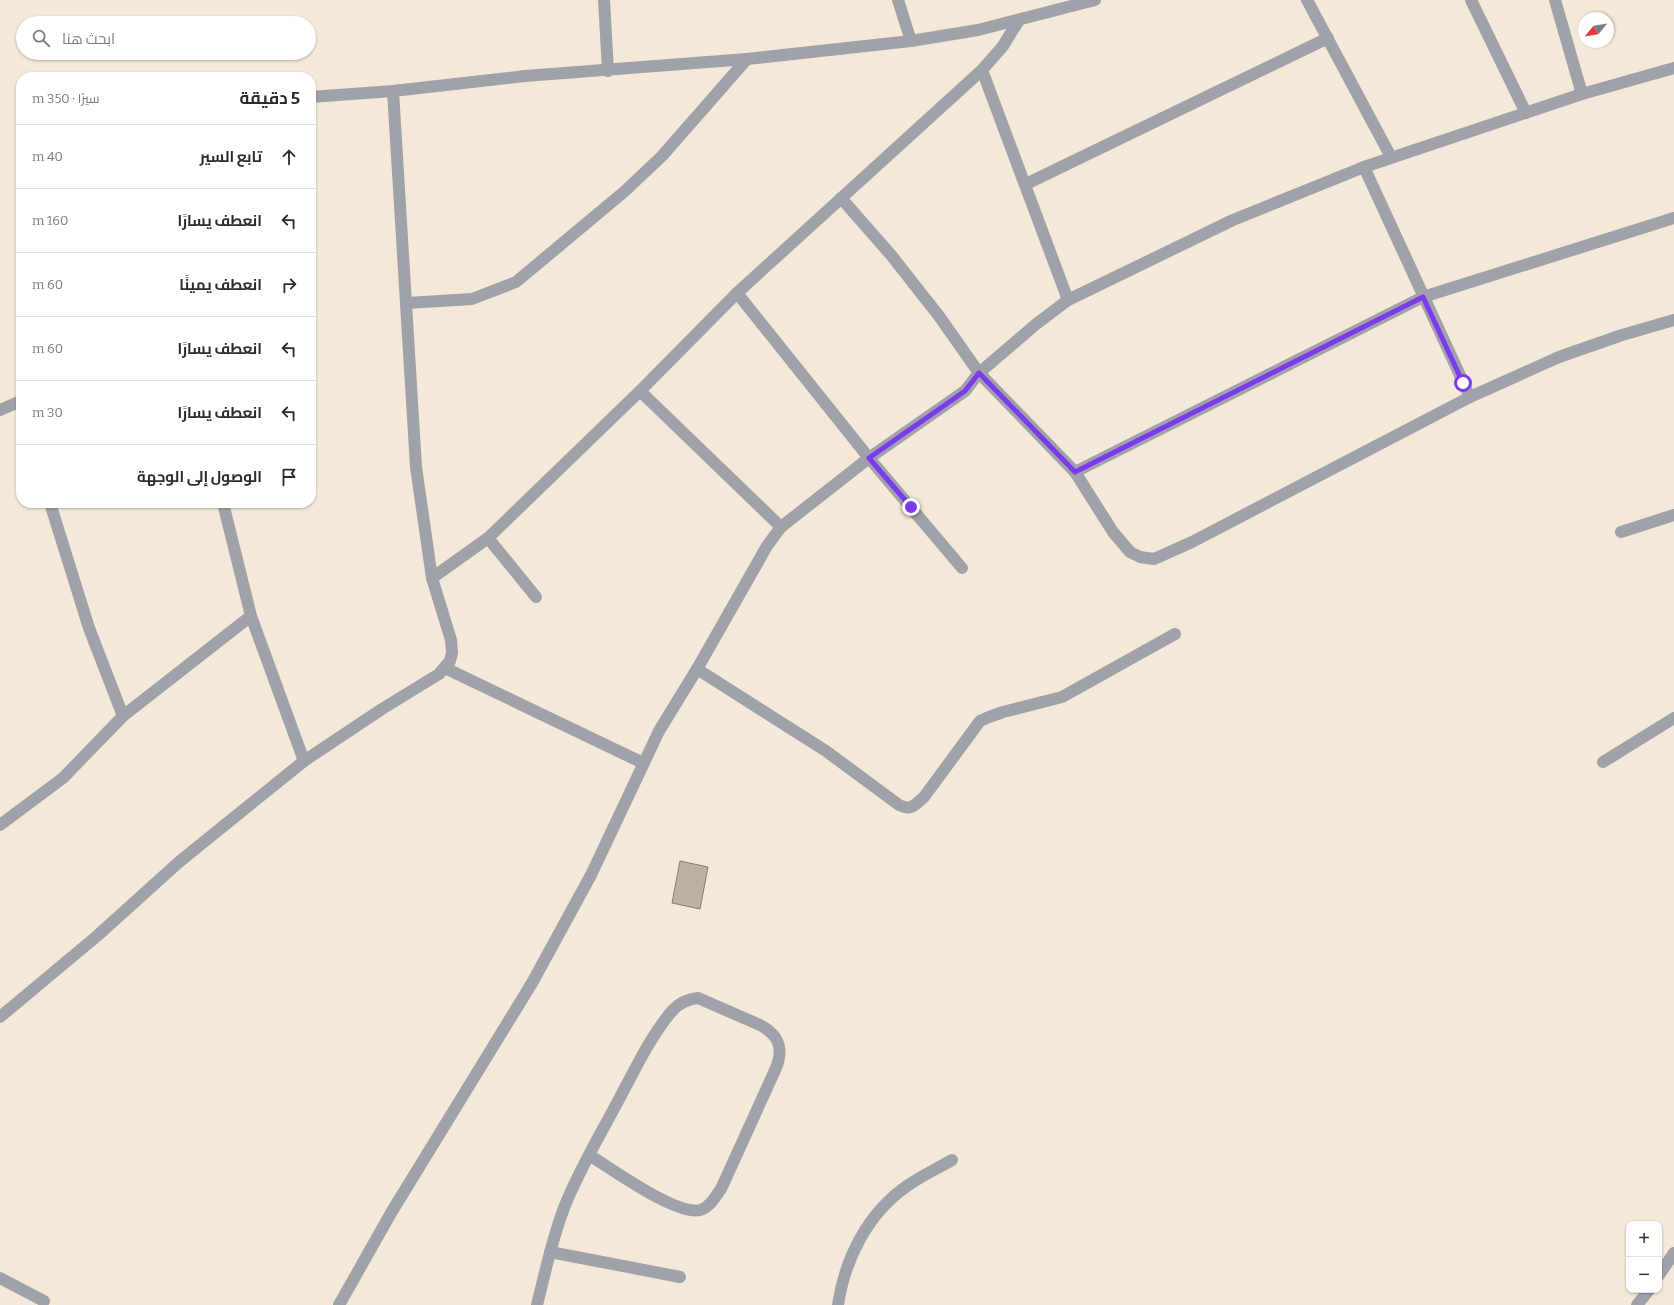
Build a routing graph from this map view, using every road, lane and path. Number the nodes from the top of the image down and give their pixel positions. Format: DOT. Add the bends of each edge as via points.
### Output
graph roads {
  1 [pos="604,0"];
  2 [pos="898,0"];
  3 [pos="1095,0"];
  4 [pos="1307,0"];
  5 [pos="1471,0"];
  6 [pos="1555,0"];
  7 [pos="1019,20"];
  8 [pos="1328,38"];
  9 [pos="911,41"];
  10 [pos="747,59"];
  11 [pos="1674,68"];
  12 [pos="982,70"];
  13 [pos="608,71"];
  14 [pos="393,91"];
  15 [pos="1582,94"];
  16 [pos="316,97"];
  17 [pos="1526,113"];
  18 [pos="1391,158"];
  19 [pos="1364,167"];
  20 [pos="1026,184"];
  21 [pos="841,198"];
  22 [pos="1674,218"];
  23 [pos="736,293"];
  24 [pos="1423,297"];
  25 [pos="1068,300"];
  26 [pos="407,303"];
  27 [pos="1674,320"];
  28 [pos="979,373"];
  29 [pos="640,392"];
  30 [pos="1470,397"];
  31 [pos="16,403"];
  32 [pos="0,410"];
  33 [pos="869,458"];
  34 [pos="1075,472"];
  35 [pos="52,508"];
  36 [pos="223,508"];
  37 [pos="1674,515"];
  38 [pos="781,527"];
  39 [pos="1621,532"];
  40 [pos="488,538"];
  41 [pos="962,568"];
  42 [pos="432,578"];
  43 [pos="536,597"];
  44 [pos="251,616"];
  45 [pos="1175,634"];
  46 [pos="445,668"];
  47 [pos="697,669"];
  48 [pos="123,716"];
  49 [pos="1674,718"];
  50 [pos="304,760"];
  51 [pos="1603,762"];
  52 [pos="643,763"];
  53 [pos="0,825"];
  54 [pos="0,1017"];
  55 [pos="589,1155"];
  56 [pos="952,1160"];
  57 [pos="550,1252"];
  58 [pos="1674,1253"];
  59 [pos="1662,1271"];
  60 [pos="680,1277"];
  61 [pos="0,1278"];
  62 [pos="1647,1293"];
  63 [pos="44,1301"];
  64 [pos="340,1305"];
  65 [pos="537,1305"];
  66 [pos="838,1305"];
  67 [pos="1637,1305"];
  1 -- 13 [label="street"];
  2 -- 9 [label="street"];
  3 -- 7 [label="street"];
  4 -- 8 [label="street"];
  5 -- 17 [label="street"];
  6 -- 15 [label="street"];
  7 -- 9 [label="street"];
  7 -- 12 [label="street" via="1003,46"];
  8 -- 18 [label="street"];
  8 -- 20 [label="street"];
  9 -- 10 [label="street"];
  10 -- 13 [label="street"];
  10 -- 26 [label="street" via="662,156 625,191 516,282 472,299"];
  11 -- 15 [label="street"];
  12 -- 20 [label="street"];
  12 -- 21 [label="street"];
  13 -- 14 [label="street" via="525,76"];
  14 -- 16 [label="street"];
  14 -- 26 [label="street"];
  15 -- 17 [label="street"];
  17 -- 18 [label="street"];
  18 -- 19 [label="street"];
  19 -- 24 [label="street"];
  19 -- 25 [label="street" via="1233,220"];
  20 -- 25 [label="street"];
  21 -- 23 [label="street"];
  21 -- 28 [label="street" via="939,316"];
  22 -- 24 [label="street"];
  23 -- 29 [label="street"];
  23 -- 33 [label="street"];
  24 -- 30 [label="street"];
  24 -- 34 [label="street"];
  25 -- 28 [label="street"];
  26 -- 42 [label="street" via="416,467"];
  27 -- 30 [label="street" via="1559,357"];
  28 -- 33 [label="street" via="965,391"];
  28 -- 34 [label="street"];
  29 -- 38 [label="street"];
  29 -- 40 [label="street"];
  30 -- 34 [label="street" via="1192,542 1154,559 1130,552 1113,532"];
  31 -- 32 [label="street"];
  33 -- 38 [label="street"];
  33 -- 41 [label="street"];
  35 -- 48 [label="street" via="89,628"];
  36 -- 44 [label="street"];
  37 -- 39 [label="street"];
  38 -- 47 [label="street" via="752,572"];
  40 -- 42 [label="street"];
  40 -- 43 [label="street"];
  42 -- 46 [label="street" via="451,640 452,653"];
  44 -- 48 [label="street"];
  44 -- 50 [label="street"];
  45 -- 47 [label="street" via="1062,698 1003,712 980,721 924,797 914,806 906,808 826,751"];
  46 -- 50 [label="street"];
  46 -- 52 [label="street"];
  47 -- 52 [label="street" via="659,731"];
  48 -- 53 [label="street" via="63,778"];
  49 -- 51 [label="street"];
  50 -- 54 [label="street" via="179,862 97,936"];
  52 -- 64 [label="street" via="590,875 532,983 391,1213"];
  55 -- 55 [label="street" via="661,1199 692,1211 702,1209 712,1202 721,1189 776,1068 780,1059 778,1041 770,1030 760,1025 698,998 689,998 673,1011 654,1035"];
  55 -- 57 [label="street" via="564,1208"];
  56 -- 66 [label="street" via="907,1186 876,1213 859,1240 849,1264"];
  57 -- 60 [label="street"];
  57 -- 65 [label="street"];
  58 -- 59 [label="street"];
  61 -- 63 [label="street"];
  62 -- 67 [label="street"];
}
